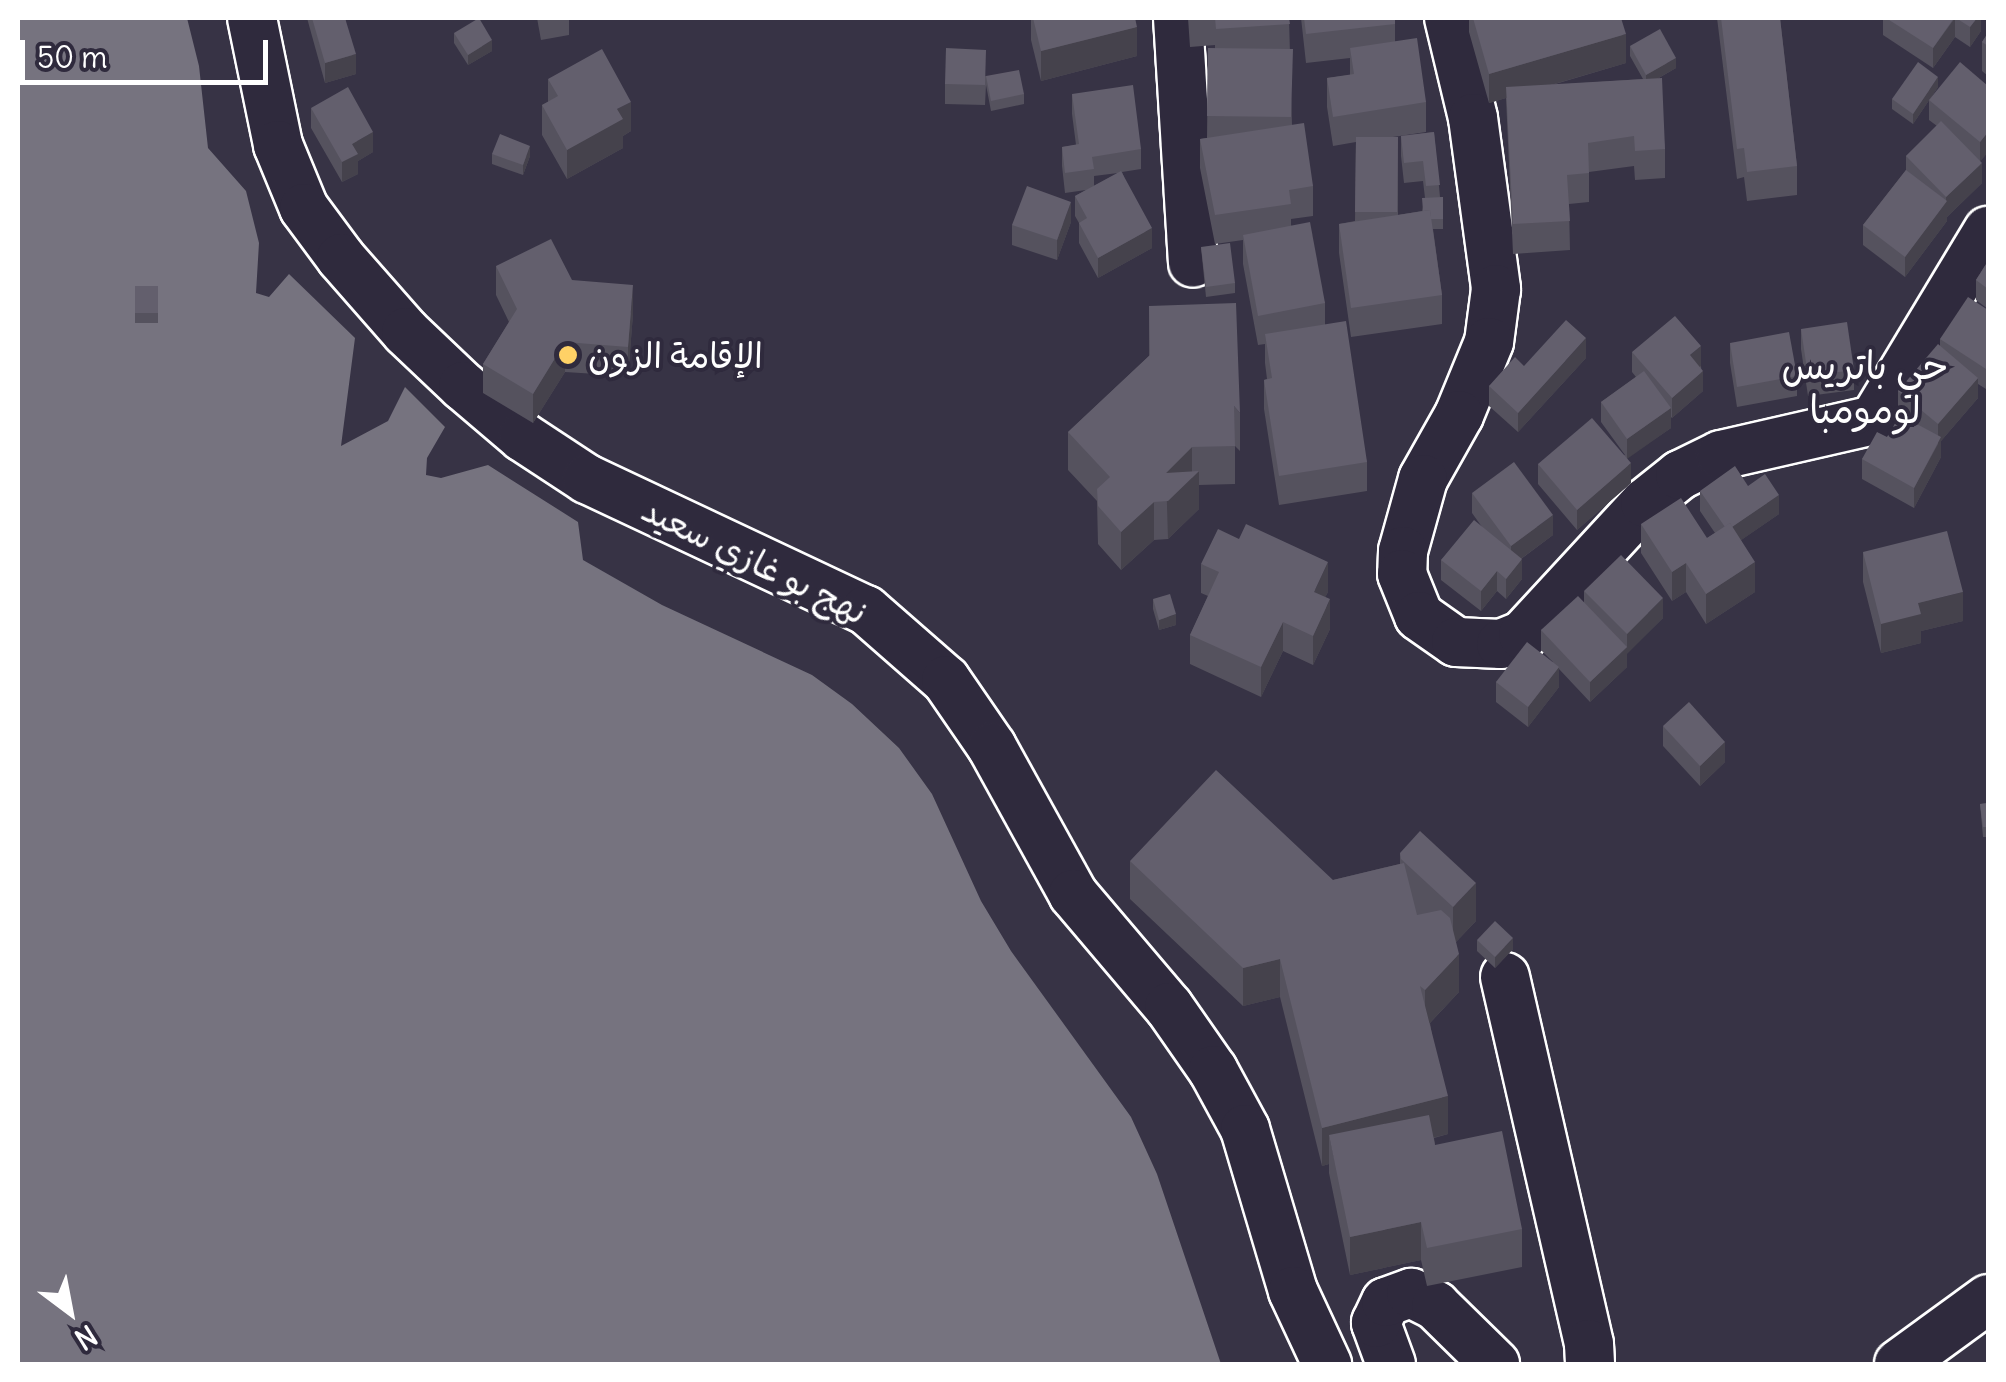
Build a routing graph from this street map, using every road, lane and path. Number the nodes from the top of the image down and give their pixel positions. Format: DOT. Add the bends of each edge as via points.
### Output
graph roads {
  1 [pos="252,18"];
  2 [pos="1178,18"];
  3 [pos="1449,18"];
  4 [pos="1988,231"];
  5 [pos="1193,263"];
  6 [pos="1505,977"];
  7 [pos="1988,1299"];
  8 [pos="1327,1364"];
  9 [pos="1391,1364"];
  10 [pos="1495,1364"];
  11 [pos="1590,1364"];
  12 [pos="1898,1364"];
  1 -- 8 [label="street, نهج بو غازي سعيد" via="278,145 304,208 341,258 448,372 554,460 866,610 946,680 992,747 1073,894 1169,1008 1220,1081 1257,1162 1294,1291"];
  2 -- 5 [label="street"];
  3 -- 4 [label="street" via="1472,118 1496,290 1489,342 1423,480 1402,574 1419,616 1456,642 1501,644 1522,635 1680,475 1720,455 1874,420"];
  6 -- 11 [label="street"];
  7 -- 12 [label="street"];
  9 -- 10 [label="street" via="1376,1324 1386,1302 1410,1292 1436,1306"];
}
